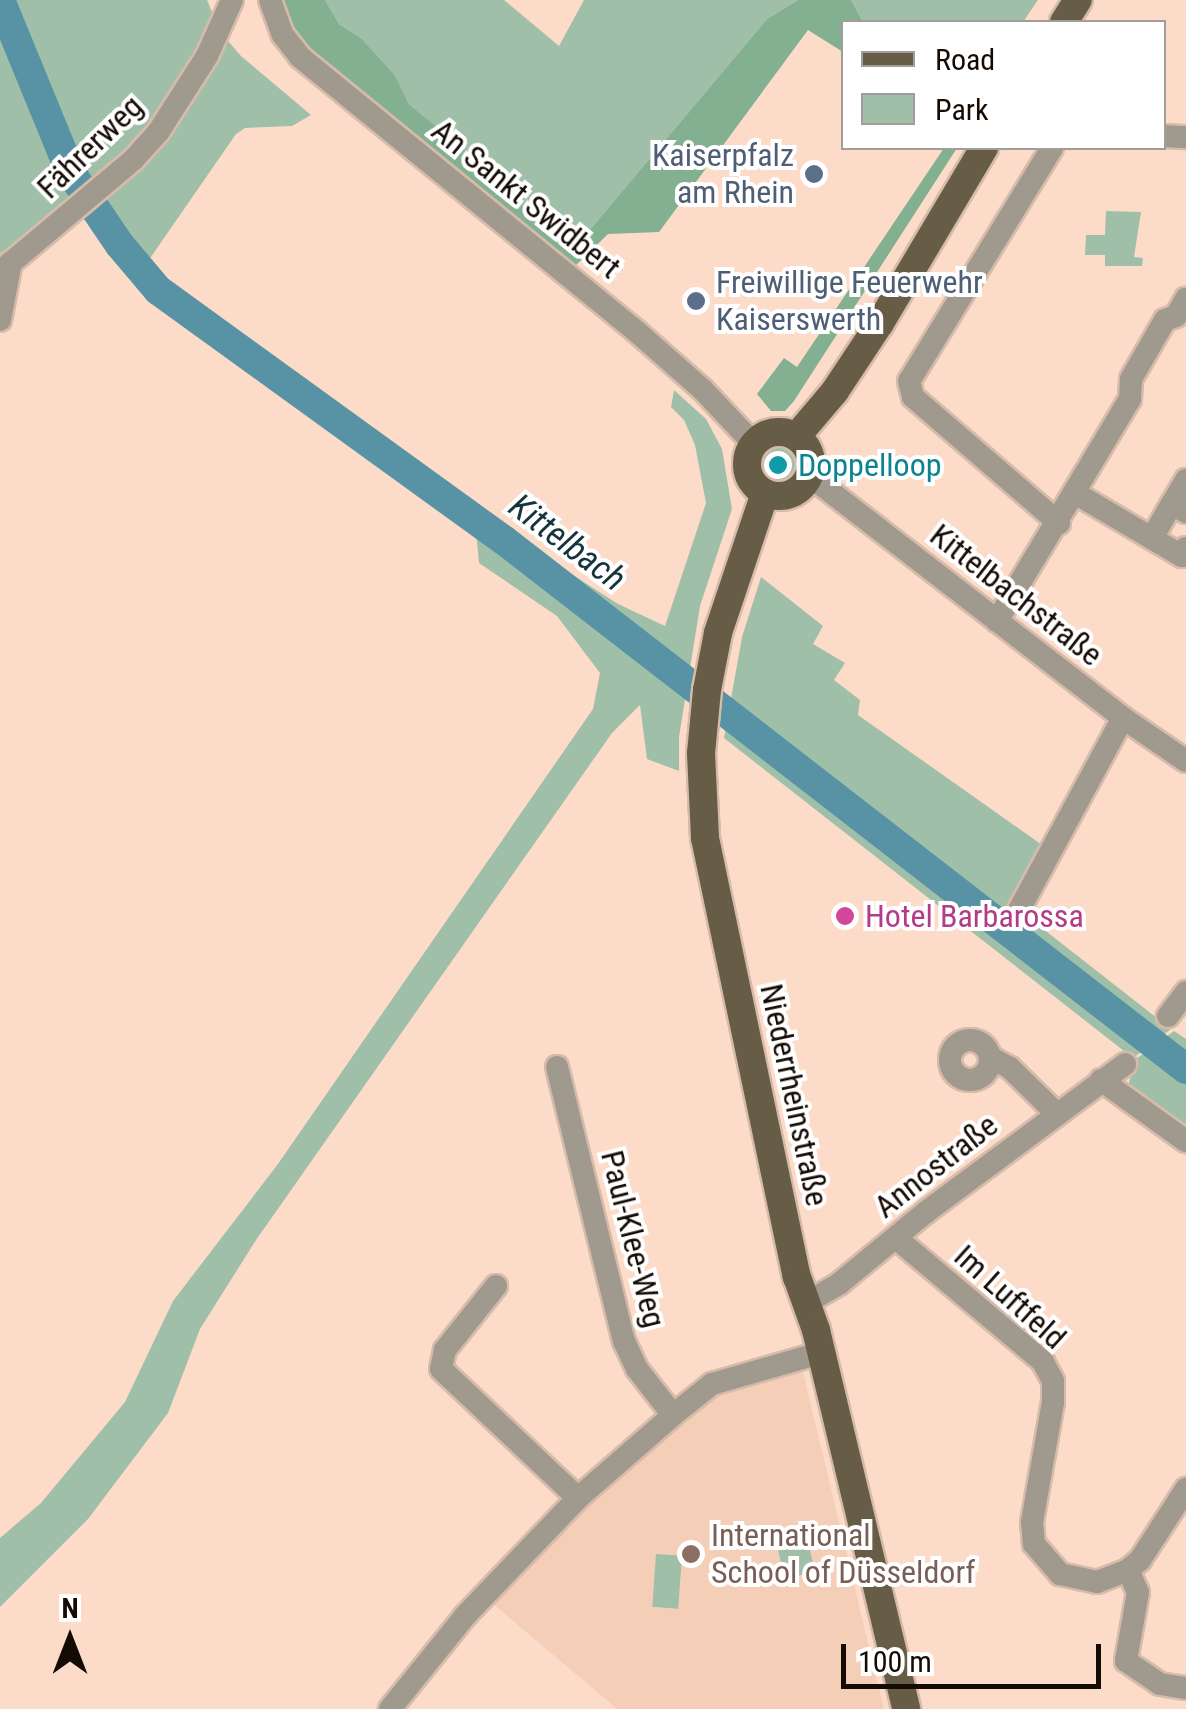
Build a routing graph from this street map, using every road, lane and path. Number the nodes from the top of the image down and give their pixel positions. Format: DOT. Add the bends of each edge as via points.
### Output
graph roads {
  1 [pos="232,0"];
  2 [pos="270,0"];
  3 [pos="983,150"];
  4 [pos="1051,150"];
  5 [pos="5,267"];
  6 [pos="1186,299"];
  7 [pos="0,320"];
  8 [pos="797,436"];
  9 [pos="753,443"];
  10 [pos="810,476"];
  11 [pos="1186,480"];
  12 [pos="765,493"];
  13 [pos="1076,493"];
  14 [pos="1179,508"];
  15 [pos="1059,523"];
  16 [pos="1152,538"];
  17 [pos="1185,555"];
  18 [pos="997,621"];
  19 [pos="1123,718"];
  20 [pos="1186,761"];
  21 [pos="1019,910"];
  22 [pos="1186,992"];
  23 [pos="1168,1016"];
  24 [pos="990,1057"];
  25 [pos="1125,1064"];
  26 [pos="556,1067"];
  27 [pos="1101,1080"];
  28 [pos="1056,1114"];
  29 [pos="1186,1141"];
  30 [pos="896,1238"];
  31 [pos="496,1286"];
  32 [pos="806,1303"];
  33 [pos="820,1353"];
  34 [pos="673,1414"];
  35 [pos="1186,1490"];
  36 [pos="578,1498"];
  37 [pos="1128,1570"];
  38 [pos="1186,1688"];
  39 [pos="390,1709"];
  40 [pos="906,1709"];
  1 -- 5 [label="street, Fährerweg" via="159,131"];
  2 -- 9 [label="street, An Sankt Swidbert" via="283,36 300,57 636,331"];
  3 -- 8 [label="main road" via="880,324"];
  4 -- 15 [label="street" via="909,381 913,397"];
  5 -- 7 [label="street"];
  6 -- 13 [label="street" via="1165,320 1131,379 1130,399"];
  8 -- 9 [label="main road" via="773,432"];
  8 -- 10 [label="main road" via="810,453"];
  9 -- 12 [label="main road" via="748,476"];
  10 -- 12 [label="main road" via="790,494"];
  10 -- 18 [label="street, Kittelbachstraße"];
  11 -- 14 [label="street"];
  12 -- 32 [label="main road, Niederrheinstraße" via="712,658 702,804 710,874"];
  13 -- 15 [label="street"];
  13 -- 16 [label="street"];
  14 -- 16 [label="street"];
  15 -- 18 [label="street"];
  16 -- 17 [label="street"];
  18 -- 19 [label="street, Kittelbachstraße"];
  19 -- 20 [label="street, Kittelbachstraße"];
  19 -- 21 [label="street"];
  22 -- 23 [label="street"];
  24 -- 28 [label="street, Annostraße"];
  25 -- 27 [label="street, Annostraße"];
  26 -- 34 [label="street, Paul-Klee-Weg" via="624,1341"];
  27 -- 28 [label="street, Annostraße"];
  27 -- 29 [label="street"];
  28 -- 30 [label="street, Annostraße"];
  30 -- 32 [label="street, Annostraße"];
  30 -- 37 [label="street, Im Luftfeld" via="1043,1362 1052,1381 1032,1522 1034,1544 1045,1560 1080,1582"];
  31 -- 36 [label="street" via="445,1350 441,1369"];
  32 -- 33 [label="main road, Niederrheinstraße"];
  33 -- 34 [label="street" via="712,1384"];
  33 -- 40 [label="main road, Niederrheinstraße"];
  34 -- 36 [label="street"];
  35 -- 37 [label="street"];
  36 -- 39 [label="street" via="465,1616"];
  37 -- 38 [label="street" via="1138,1592 1126,1661 1160,1684"];
}
